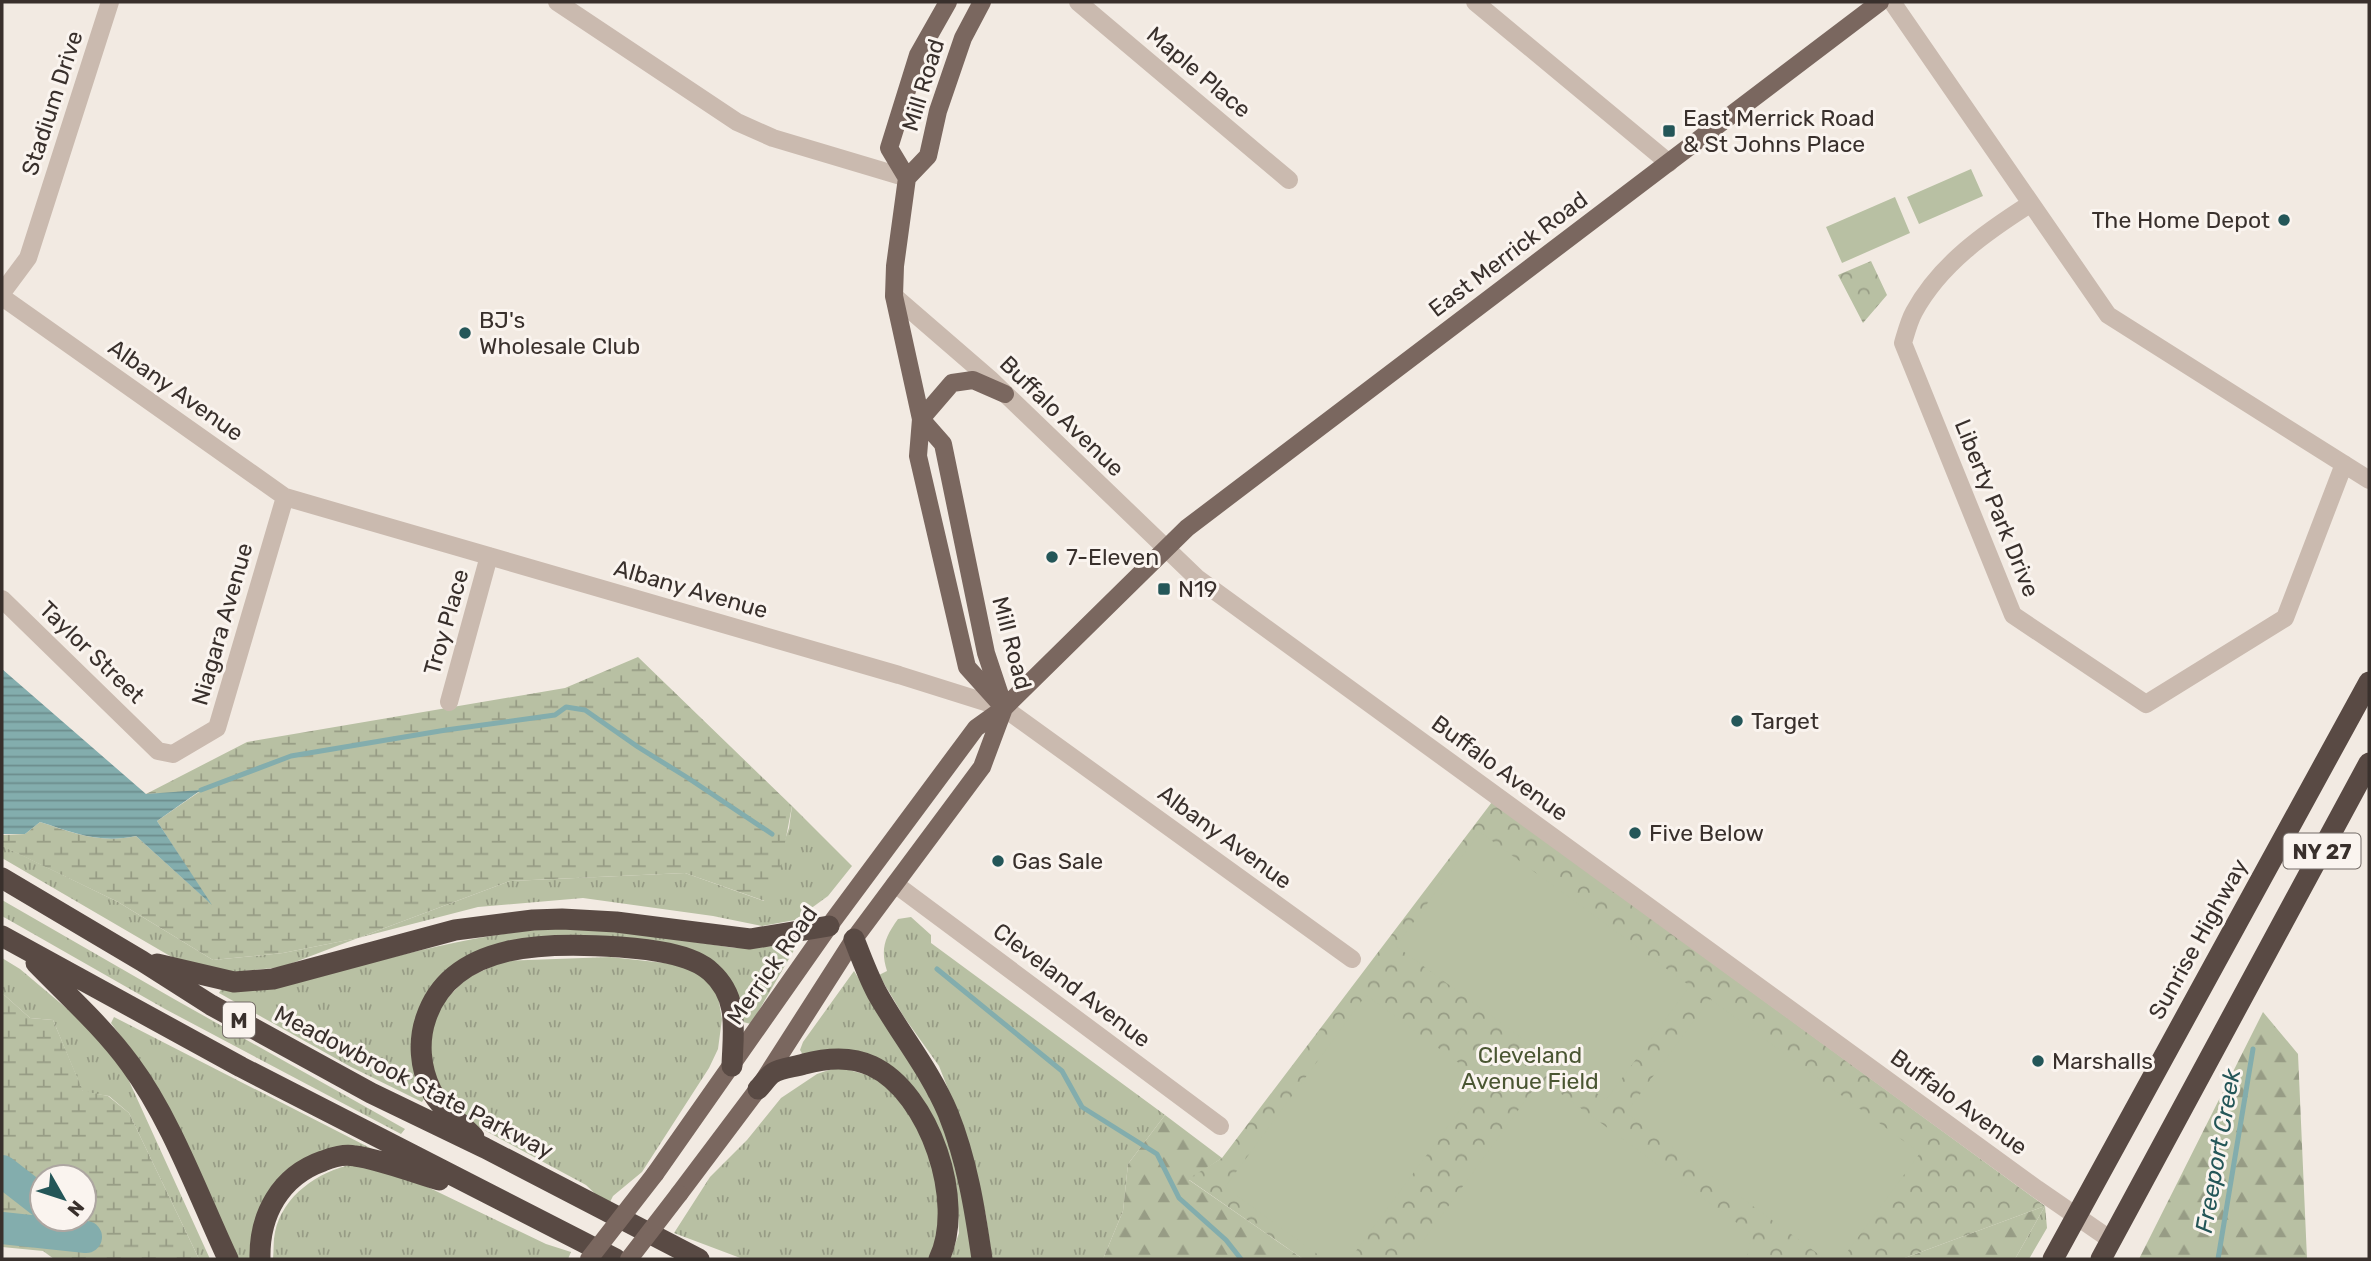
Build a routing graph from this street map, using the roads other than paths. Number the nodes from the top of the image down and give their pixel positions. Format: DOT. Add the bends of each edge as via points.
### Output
graph roads {
  1 [pos="110,2"];
  2 [pos="557,2"];
  3 [pos="948,2"];
  4 [pos="982,2"];
  5 [pos="1077,2"];
  6 [pos="1475,2"];
  7 [pos="1880,2"];
  8 [pos="1892,2"];
  9 [pos="1670,163"];
  10 [pos="907,178"];
  11 [pos="1289,180"];
  12 [pos="2030,204"];
  13 [pos="2,295"];
  14 [pos="894,296"];
  15 [pos="1005,394"];
  16 [pos="921,419"];
  17 [pos="2344,464"];
  18 [pos="2369,480"];
  19 [pos="285,497"];
  20 [pos="1167,547"];
  21 [pos="489,556"];
  22 [pos="2,599"];
  23 [pos="2369,681"];
  24 [pos="449,702"];
  25 [pos="1004,708"];
  26 [pos="147,741"];
  27 [pos="2369,762"];
  28 [pos="2,878"];
  29 [pos="895,884"];
  30 [pos="829,926"];
  31 [pos="2,936"];
  32 [pos="853,939"];
  33 [pos="23,948"];
  34 [pos="1352,960"];
  35 [pos="142,961"];
  36 [pos="732,1066"];
  37 [pos="758,1088"];
  38 [pos="1220,1126"];
  39 [pos="485,1149"];
  40 [pos="481,1192"];
  41 [pos="2077,1217"];
  42 [pos="2111,1240"];
  43 [pos="228,1259"];
  44 [pos="260,1259"];
  45 [pos="589,1259"];
  46 [pos="616,1259"];
  47 [pos="629,1259"];
  48 [pos="699,1259"];
  49 [pos="939,1259"];
  50 [pos="982,1259"];
  51 [pos="2053,1259"];
  52 [pos="2101,1259"];
  1 -- 13 [label="street, Stadium Drive" via="28,258"];
  2 -- 10 [label="street" via="737,122 773,138"];
  3 -- 10 [label="main road, Mill Road" via="918,55 889,148"];
  4 -- 10 [label="main road, Mill Road" via="963,38 928,156"];
  5 -- 11 [label="street, Maple Place"];
  6 -- 9 [label="street"];
  7 -- 9 [label="main road, East Merrick Road"];
  8 -- 12 [label="street"];
  9 -- 20 [label="main road, East Merrick Road" via="1275,460"];
  10 -- 14 [label="main road, Mill Road"];
  12 -- 17 [label="street" via="2108,314"];
  12 -- 17 [label="street, Liberty Park Drive" via="1985,233 1937,278 1913,313 1903,343 2013,615 2146,704 2285,618"];
  13 -- 19 [label="street, Albany Avenue"];
  14 -- 15 [label="street, Buffalo Avenue"];
  14 -- 16 [label="main road, Mill Road"];
  15 -- 16 [label="main road" via="974,380 952,383"];
  15 -- 20 [label="street, Buffalo Avenue"];
  16 -- 25 [label="main road, Mill Road" via="943,444 986,653"];
  16 -- 25 [label="main road, Mill Road" via="918,456 967,667"];
  17 -- 18 [label="street"];
  19 -- 21 [label="street, Albany Avenue"];
  19 -- 26 [label="street, Niagara Avenue" via="217,728 173,754 158,751"];
  20 -- 25 [label="main road, Merrick Road"];
  20 -- 41 [label="street, Buffalo Avenue" via="1198,578"];
  21 -- 24 [label="street, Troy Place"];
  21 -- 25 [label="street, Albany Avenue"];
  22 -- 26 [label="street, Taylor Street"];
  23 -- 41 [label="highway, Sunrise Highway / NY 27"];
  25 -- 29 [label="main road, Merrick Road" via="982,767"];
  25 -- 30 [label="main road, Merrick Road" via="976,728"];
  25 -- 34 [label="street, Albany Avenue"];
  27 -- 42 [label="highway, NY 27"];
  28 -- 35 [label="highway, Meadowbrook State Parkway / M"];
  29 -- 32 [label="main road, Merrick Road"];
  29 -- 38 [label="street, Cleveland Avenue"];
  30 -- 35 [label="highway" via="750,939 616,922 562,919 485,924 273,979 234,982"];
  30 -- 36 [label="main road, Merrick Road"];
  31 -- 33 [label="highway, M"];
  32 -- 37 [label="main road, Merrick Road"];
  32 -- 50 [label="highway" via="876,991 947,1111 975,1211"];
  33 -- 40 [label="highway, M"];
  33 -- 43 [label="highway" via="132,1066 160,1112"];
  35 -- 39 [label="highway, Meadowbrook State Parkway / M" via="211,1005 371,1093"];
  36 -- 39 [label="highway" via="733,1009 727,993 711,971 692,960 643,949 590,945 557,945 479,959 440,989 429,1009 421,1048 423,1071 432,1093"];
  36 -- 45 [label="main road, Merrick Road, bridge"];
  37 -- 47 [label="main road, Merrick Road, bridge"];
  37 -- 49 [label="highway" via="773,1073 819,1060 847,1059 870,1065 909,1095 936,1149 945,1182 949,1218"];
  39 -- 48 [label="highway, Meadowbrook State Parkway / M"];
  40 -- 44 [label="highway" via="352,1155 331,1158 309,1166 280,1191 262,1225"];
  40 -- 46 [label="highway, M"];
  41 -- 42 [label="street, Buffalo Avenue"];
  41 -- 51 [label="highway, Sunrise Highway / NY 27"];
  42 -- 52 [label="highway, NY 27"];
}
